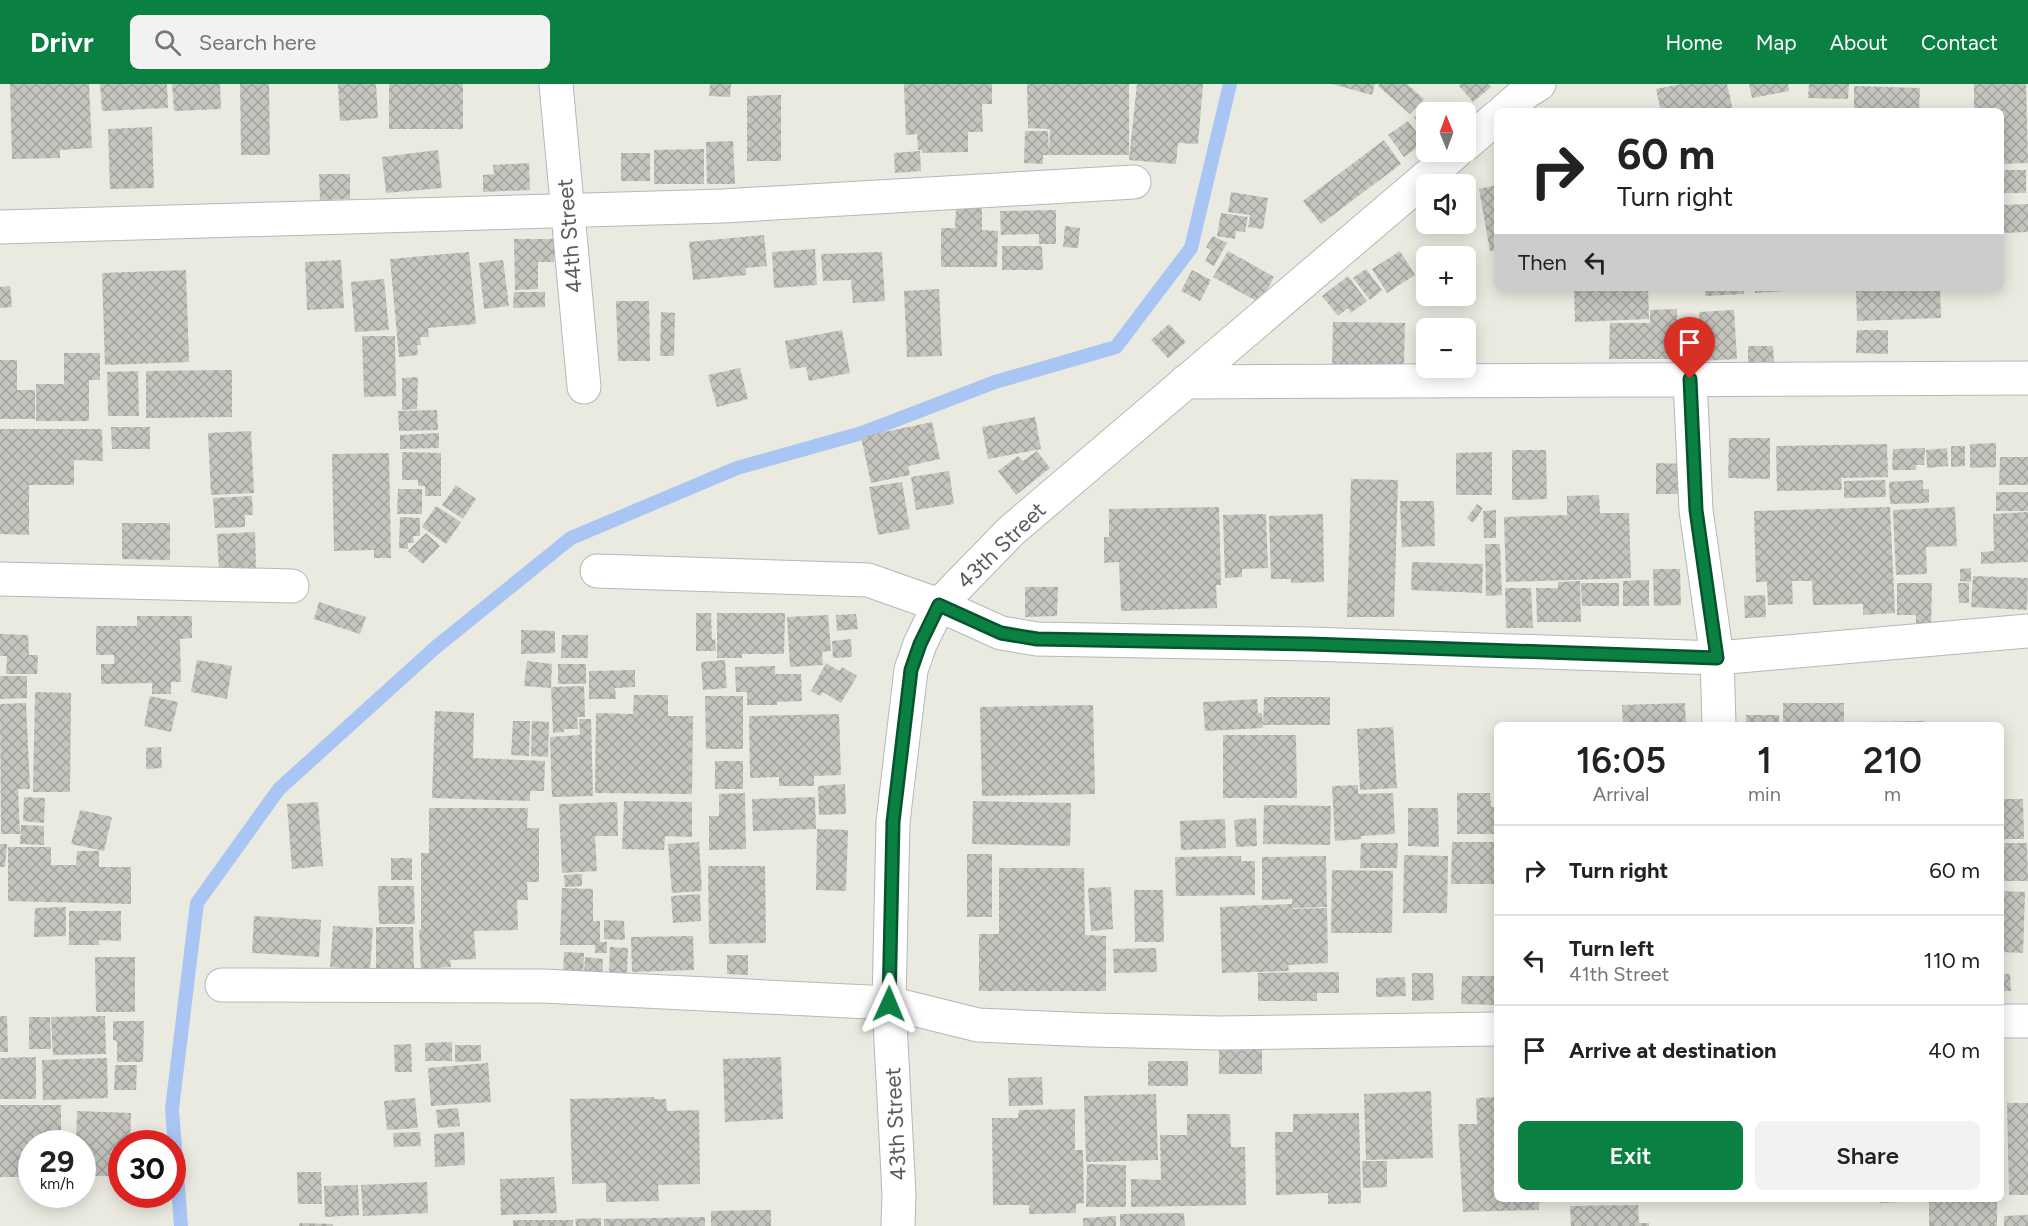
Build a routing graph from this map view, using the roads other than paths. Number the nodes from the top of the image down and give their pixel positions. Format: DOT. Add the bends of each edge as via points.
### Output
graph roads {
  1 [pos="556,84"];
  2 [pos="1539,84"];
  3 [pos="1507,108"];
  4 [pos="1494,120"];
  5 [pos="1476,135"];
  6 [pos="1444,162"];
  7 [pos="1134,182"];
  8 [pos="566,210"];
  9 [pos="0,227"];
  10 [pos="2028,378"];
  11 [pos="1690,379"];
  12 [pos="1185,382"];
  13 [pos="584,387"];
  14 [pos="597,571"];
  15 [pos="0,579"];
  16 [pos="292,586"];
  17 [pos="939,605"];
  18 [pos="2028,631"];
  19 [pos="1717,658"];
  20 [pos="1719,722"];
  21 [pos="222,985"];
  22 [pos="889,1004"];
  23 [pos="2004,1021"];
  24 [pos="2028,1021"];
  25 [pos="1494,1029"];
  26 [pos="898,1226"];
  1 -- 8 [label="street, 44th Street"];
  2 -- 3 [label="street"];
  4 -- 5 [label="street"];
  6 -- 12 [label="street, 43th Street"];
  7 -- 8 [label="street" via="723,206"];
  8 -- 9 [label="street"];
  8 -- 13 [label="street, 44th Street"];
  10 -- 11 [label="street"];
  11 -- 12 [label="street"];
  11 -- 19 [label="street" via="1696,510"];
  12 -- 17 [label="street, 43th Street" via="1011,531"];
  14 -- 17 [label="street" via="868,580"];
  15 -- 16 [label="street"];
  17 -- 19 [label="street" via="1001,633 1037,639"];
  17 -- 22 [label="street, 43th Street" via="911,670 893,822"];
  18 -- 19 [label="street"];
  19 -- 20 [label="street"];
  21 -- 22 [label="street" via="543,986"];
  22 -- 25 [label="street" via="978,1024 1092,1030 1219,1033"];
  22 -- 26 [label="street, 43th Street"];
  23 -- 24 [label="street"];
}
